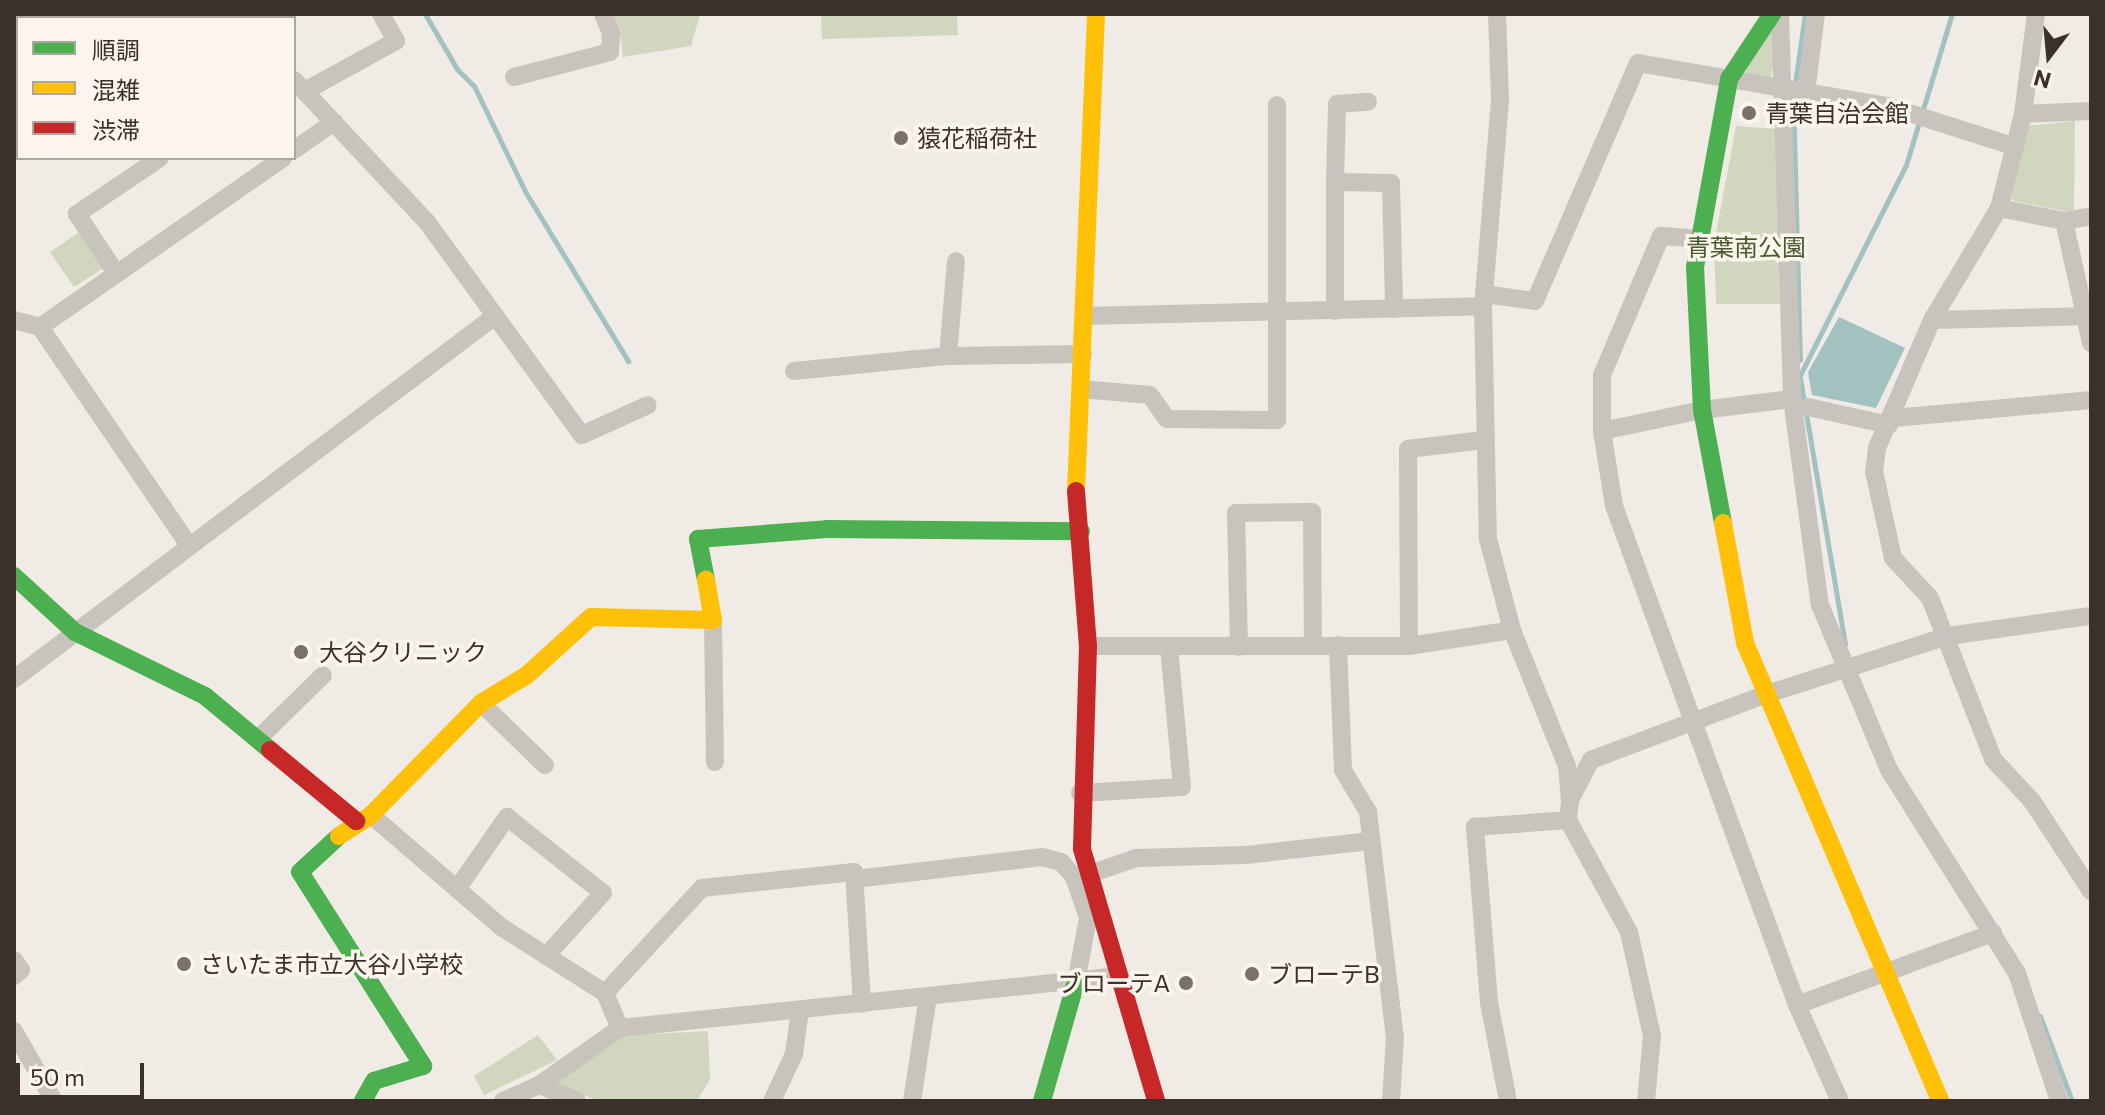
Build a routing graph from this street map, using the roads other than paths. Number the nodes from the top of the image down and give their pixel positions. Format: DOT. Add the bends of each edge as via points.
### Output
graph roads {
  1 [pos="381,14"];
  2 [pos="603,14"];
  3 [pos="1096,14"];
  4 [pos="1497,14"];
  5 [pos="1772,14"];
  6 [pos="1780,14"];
  7 [pos="1816,14"];
  8 [pos="2036,14"];
  9 [pos="514,77"];
  10 [pos="1729,79"];
  11 [pos="299,86"];
  12 [pos="1793,89"];
  13 [pos="1368,102"];
  14 [pos="1277,105"];
  15 [pos="2091,111"];
  16 [pos="2023,114"];
  17 [pos="334,122"];
  18 [pos="2016,147"];
  19 [pos="296,149"];
  20 [pos="157,160"];
  21 [pos="280,160"];
  22 [pos="1335,182"];
  23 [pos="1999,208"];
  24 [pos="2091,216"];
  25 [pos="2064,221"];
  26 [pos="1699,239"];
  27 [pos="956,261"];
  28 [pos="116,273"];
  29 [pos="1484,300"];
  30 [pos="1394,309"];
  31 [pos="1335,311"];
  32 [pos="1277,314"];
  33 [pos="495,316"];
  34 [pos="1085,316"];
  35 [pos="2088,317"];
  36 [pos="14,320"];
  37 [pos="1932,320"];
  38 [pos="40,327"];
  39 [pos="2091,343"];
  40 [pos="1083,354"];
  41 [pos="948,356"];
  42 [pos="794,371"];
  43 [pos="1081,389"];
  44 [pos="2091,400"];
  45 [pos="1800,403"];
  46 [pos="648,405"];
  47 [pos="1702,410"];
  48 [pos="1892,422"];
  49 [pos="1602,431"];
  50 [pos="1483,440"];
  51 [pos="1081,531"];
  52 [pos="188,544"];
  53 [pos="14,576"];
  54 [pos="2091,616"];
  55 [pos="713,620"];
  56 [pos="1512,630"];
  57 [pos="75,632"];
  58 [pos="1948,636"];
  59 [pos="1338,645"];
  60 [pos="1088,646"];
  61 [pos="1313,646"];
  62 [pos="1409,646"];
  63 [pos="1239,647"];
  64 [pos="1169,648"];
  65 [pos="1844,668"];
  66 [pos="323,675"];
  67 [pos="14,679"];
  68 [pos="1767,694"];
  69 [pos="481,703"];
  70 [pos="1695,721"];
  71 [pos="260,737"];
  72 [pos="715,762"];
  73 [pos="545,765"];
  74 [pos="1080,793"];
  75 [pos="1570,800"];
  76 [pos="363,818"];
  77 [pos="1568,820"];
  78 [pos="1370,841"];
  79 [pos="1090,874"];
  80 [pos="855,879"];
  81 [pos="457,889"];
  82 [pos="2091,891"];
  83 [pos="1993,933"];
  84 [pos="546,956"];
  85 [pos="14,960"];
  86 [pos="1887,973"];
  87 [pos="14,976"];
  88 [pos="1119,976"];
  89 [pos="1076,982"];
  90 [pos="605,993"];
  91 [pos="928,997"];
  92 [pos="862,1004"];
  93 [pos="1797,1005"];
  94 [pos="800,1010"];
  95 [pos="620,1028"];
  96 [pos="16,1037"];
  97 [pos="539,1085"];
  98 [pos="54,1101"];
  99 [pos="363,1101"];
  100 [pos="503,1101"];
  101 [pos="577,1101"];
  102 [pos="772,1101"];
  103 [pos="912,1101"];
  104 [pos="1042,1101"];
  105 [pos="1156,1101"];
  106 [pos="1391,1101"];
  107 [pos="1508,1101"];
  108 [pos="1646,1101"];
  109 [pos="1840,1101"];
  110 [pos="1940,1101"];
  111 [pos="2059,1101"];
  1 -- 11 [label="street" via="396,41"];
  2 -- 9 [label="street" via="611,33 610,52"];
  3 -- 34 [label="street"];
  4 -- 29 [label="street" via="1500,100"];
  5 -- 10 [label="street"];
  6 -- 12 [label="street"];
  7 -- 12 [label="street"];
  8 -- 16 [label="street"];
  10 -- 12 [label="street"];
  10 -- 26 [label="street"];
  10 -- 29 [label="street" via="1638,63 1535,301"];
  11 -- 17 [label="street"];
  12 -- 18 [label="street" via="1926,116"];
  12 -- 45 [label="street"];
  13 -- 22 [label="street" via="1337,104"];
  14 -- 32 [label="street"];
  15 -- 16 [label="street"];
  16 -- 18 [label="street"];
  17 -- 19 [label="street"];
  17 -- 33 [label="street" via="427,222"];
  18 -- 23 [label="street"];
  20 -- 28 [label="street" via="77,214"];
  21 -- 28 [label="street"];
  22 -- 30 [label="street" via="1391,183"];
  22 -- 31 [label="street"];
  23 -- 25 [label="street"];
  23 -- 37 [label="street"];
  24 -- 25 [label="street"];
  25 -- 35 [label="street"];
  26 -- 47 [label="street" via="1695,267"];
  26 -- 49 [label="street" via="1661,236 1602,375"];
  27 -- 41 [label="street"];
  28 -- 38 [label="street"];
  29 -- 30 [label="street"];
  29 -- 50 [label="street"];
  30 -- 31 [label="street"];
  31 -- 32 [label="street"];
  32 -- 34 [label="street"];
  32 -- 43 [label="street" via="1277,420 1167,419 1150,395"];
  33 -- 46 [label="street" via="582,435"];
  33 -- 52 [label="street" via="351,428"];
  34 -- 40 [label="street"];
  35 -- 37 [label="street"];
  35 -- 39 [label="street"];
  36 -- 38 [label="street"];
  37 -- 48 [label="street"];
  38 -- 52 [label="street"];
  40 -- 41 [label="street"];
  40 -- 43 [label="street"];
  41 -- 42 [label="street"];
  43 -- 51 [label="street" via="1075,479"];
  44 -- 48 [label="street"];
  45 -- 47 [label="street"];
  45 -- 48 [label="street"];
  45 -- 65 [label="street" via="1820,605"];
  47 -- 49 [label="street"];
  47 -- 68 [label="street" via="1732,593"];
  48 -- 58 [label="street" via="1874,471 1885,531 1893,558 1930,598"];
  49 -- 70 [label="street" via="1614,506"];
  50 -- 56 [label="street" via="1488,539"];
  50 -- 62 [label="street" via="1408,449"];
  51 -- 55 [label="street" via="827,529 698,539"];
  51 -- 60 [label="street"];
  52 -- 57 [label="street"];
  53 -- 57 [label="street"];
  54 -- 58 [label="street"];
  55 -- 69 [label="street" via="591,617 527,675"];
  55 -- 72 [label="street"];
  56 -- 62 [label="street"];
  56 -- 75 [label="street" via="1567,766"];
  57 -- 67 [label="street"];
  57 -- 71 [label="street" via="205,696"];
  58 -- 65 [label="street"];
  58 -- 82 [label="street" via="1993,759 2032,801"];
  59 -- 61 [label="street"];
  59 -- 62 [label="street"];
  59 -- 78 [label="street" via="1343,770 1368,812"];
  60 -- 64 [label="street"];
  60 -- 74 [label="street"];
  61 -- 63 [label="street"];
  61 -- 63 [label="street" via="1312,512 1266,512 1236,513"];
  63 -- 64 [label="street"];
  64 -- 74 [label="street" via="1182,787"];
  65 -- 68 [label="street"];
  65 -- 83 [label="street" via="1889,770"];
  66 -- 71 [label="street"];
  68 -- 70 [label="street"];
  68 -- 86 [label="street"];
  69 -- 73 [label="street"];
  69 -- 76 [label="street"];
  70 -- 75 [label="street" via="1591,760"];
  70 -- 93 [label="street"];
  71 -- 76 [label="street"];
  74 -- 79 [label="street" via="1082,849"];
  75 -- 77 [label="street"];
  76 -- 81 [label="street"];
  76 -- 99 [label="street" via="300,872 423,1066 374,1081"];
  77 -- 107 [label="street" via="1475,827 1489,1002"];
  77 -- 108 [label="street" via="1629,932 1652,1036"];
  78 -- 79 [label="street" via="1246,855 1136,858"];
  78 -- 106 [label="street" via="1395,1037"];
  79 -- 88 [label="street"];
  80 -- 89 [label="street" via="1042,857 1061,862 1074,877 1088,918"];
  80 -- 90 [label="street" via="854,872 702,888"];
  80 -- 92 [label="street"];
  81 -- 84 [label="street"];
  81 -- 84 [label="street" via="507,817 603,893"];
  83 -- 86 [label="street"];
  83 -- 111 [label="street" via="2017,973"];
  84 -- 90 [label="street"];
  85 -- 87 [label="street" via="21,970"];
  86 -- 93 [label="street"];
  86 -- 110 [label="street"];
  88 -- 89 [label="street"];
  88 -- 105 [label="street"];
  89 -- 91 [label="street"];
  89 -- 104 [label="street"];
  90 -- 95 [label="street"];
  91 -- 92 [label="street"];
  91 -- 103 [label="street"];
  92 -- 94 [label="street"];
  93 -- 109 [label="street"];
  94 -- 95 [label="street"];
  94 -- 102 [label="street" via="794,1054"];
  95 -- 97 [label="street"];
  96 -- 98 [label="street"];
  97 -- 100 [label="street"];
  97 -- 101 [label="street"];
}
